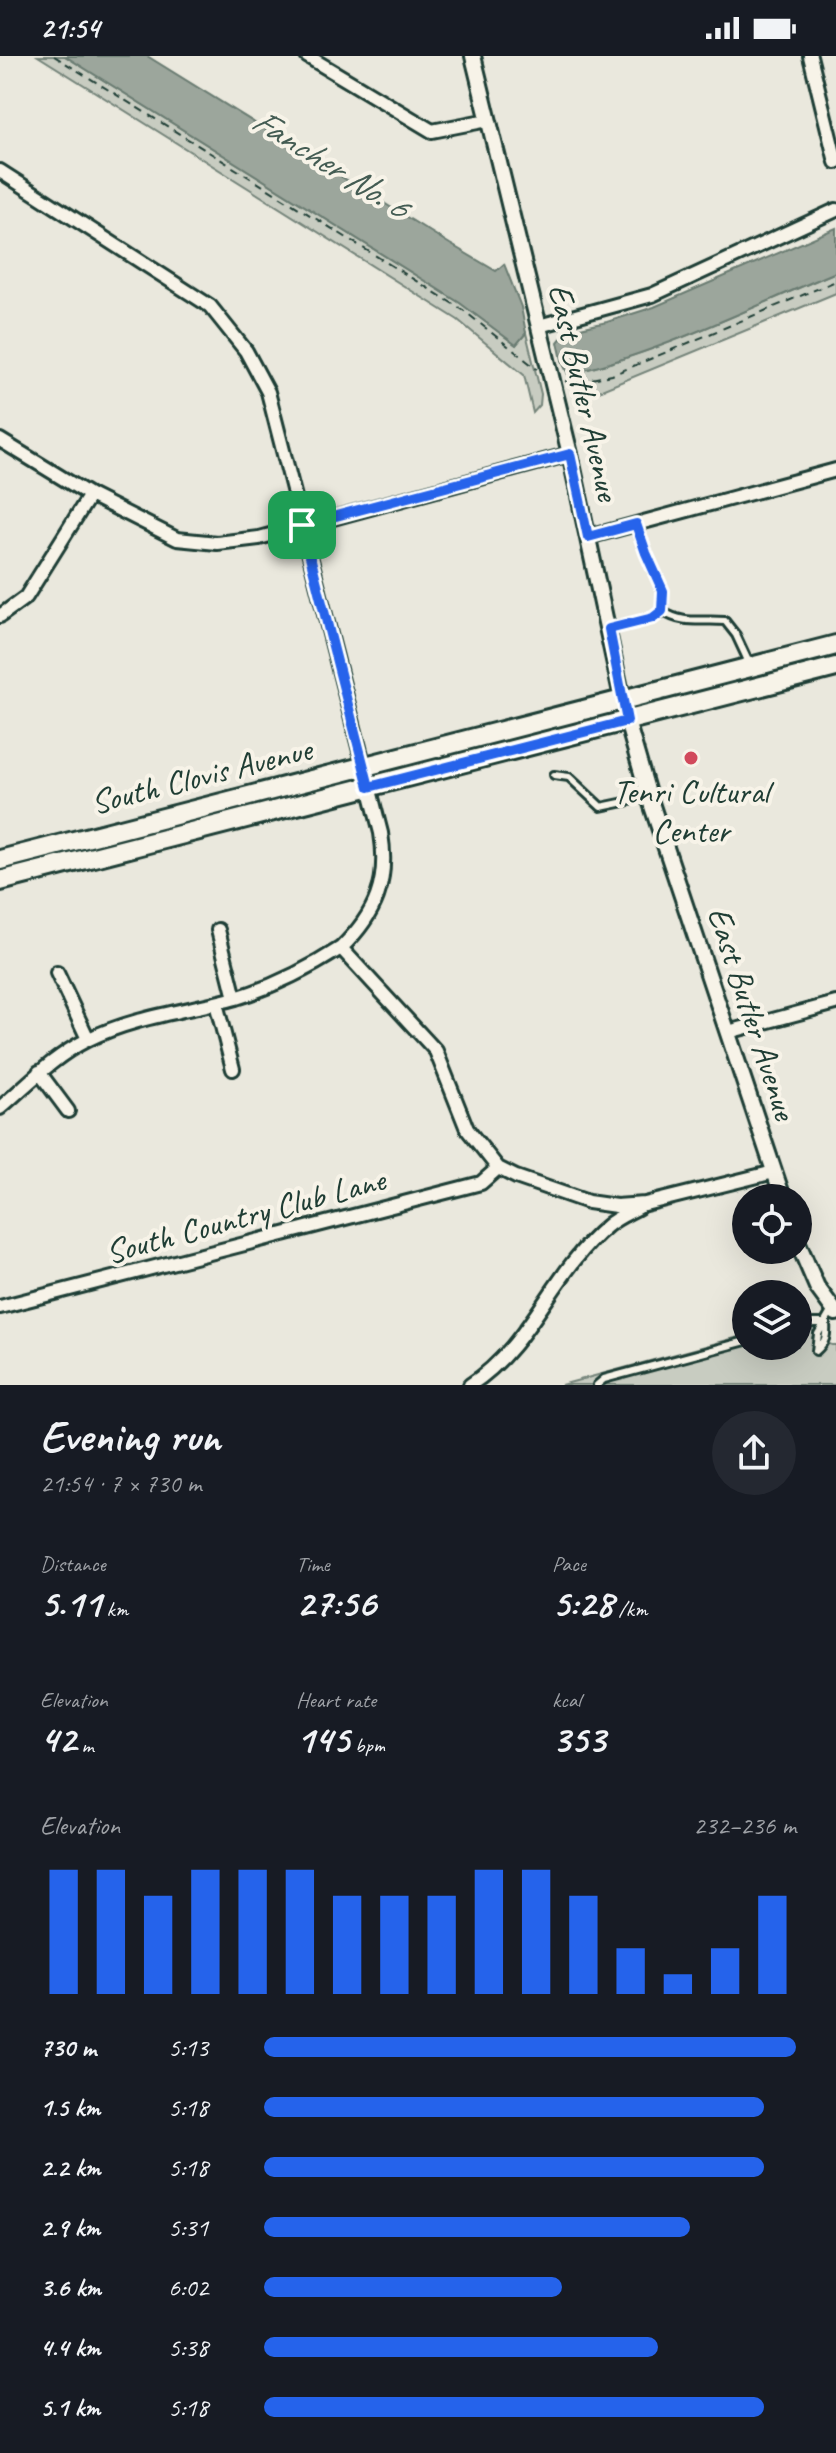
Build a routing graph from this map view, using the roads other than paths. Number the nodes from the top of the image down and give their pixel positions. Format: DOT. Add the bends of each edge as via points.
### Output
graph roads {
  1 [pos="307,56"];
  2 [pos="473,56"];
  3 [pos="810,56"];
  4 [pos="488,120"];
  5 [pos="836,162"];
  6 [pos="0,171"];
  7 [pos="836,210"];
  8 [pos="539,326"];
  9 [pos="0,440"];
  10 [pos="570,454"];
  11 [pos="836,470"];
  12 [pos="90,495"];
  13 [pos="636,524"];
  14 [pos="302,525"];
  15 [pos="588,537"];
  16 [pos="662,611"];
  17 [pos="0,616"];
  18 [pos="609,629"];
  19 [pos="836,645"];
  20 [pos="751,667"];
  21 [pos="836,667"];
  22 [pos="623,700"];
  23 [pos="627,721"];
  24 [pos="364,766"];
  25 [pos="554,775"];
  26 [pos="369,787"];
  27 [pos="649,797"];
  28 [pos="0,860"];
  29 [pos="0,881"];
  30 [pos="218,930"];
  31 [pos="341,948"];
  32 [pos="57,973"];
  33 [pos="235,998"];
  34 [pos="216,1003"];
  35 [pos="836,1003"];
  36 [pos="728,1032"];
  37 [pos="88,1039"];
  38 [pos="233,1069"];
  39 [pos="39,1072"];
  40 [pos="0,1108"];
  41 [pos="68,1111"];
  42 [pos="498,1168"];
  43 [pos="774,1172"];
  44 [pos="778,1184"];
  45 [pos="645,1204"];
  46 [pos="807,1264"];
  47 [pos="0,1307"];
  48 [pos="832,1315"];
  49 [pos="812,1323"];
  50 [pos="732,1345"];
  51 [pos="470,1385"];
  52 [pos="597,1385"];
  1 -- 4 [label="street" via="432,131"];
  2 -- 4 [label="street, East Butler Avenue"];
  3 -- 5 [label="street"];
  4 -- 8 [label="street, East Butler Avenue"];
  6 -- 14 [label="street" via="210,306 246,351 268,392"];
  7 -- 8 [label="street" via="652,295"];
  8 -- 10 [label="street, East Butler Avenue"];
  9 -- 12 [label="street"];
  10 -- 14 [label="street"];
  10 -- 15 [label="street, East Butler Avenue"];
  11 -- 13 [label="street"];
  12 -- 14 [label="street" via="177,539 217,543"];
  12 -- 17 [label="street" via="26,597"];
  13 -- 15 [label="street"];
  13 -- 16 [label="lane" via="663,591"];
  14 -- 24 [label="street"];
  15 -- 18 [label="street, East Butler Avenue"];
  16 -- 18 [label="lane"];
  16 -- 20 [label="lane" via="692,622 725,621"];
  18 -- 22 [label="street, East Butler Avenue"];
  19 -- 20 [label="main road, South Clovis Avenue"];
  20 -- 22 [label="main road, South Clovis Avenue"];
  21 -- 23 [label="main road, South Clovis Avenue"];
  22 -- 23 [label="street, East Butler Avenue"];
  22 -- 24 [label="main road, South Clovis Avenue"];
  23 -- 26 [label="main road, South Clovis Avenue"];
  23 -- 27 [label="street, East Butler Avenue"];
  24 -- 26 [label="street"];
  24 -- 28 [label="main road, South Clovis Avenue"];
  25 -- 27 [label="lane" via="569,777 601,807"];
  26 -- 29 [label="main road, South Clovis Avenue"];
  26 -- 31 [label="street" via="381,833 383,872 371,912"];
  27 -- 36 [label="street, East Butler Avenue"];
  30 -- 33 [label="street"];
  31 -- 33 [label="street" via="295,976"];
  31 -- 42 [label="street" via="436,1051 467,1129"];
  32 -- 37 [label="street"];
  33 -- 34 [label="street"];
  34 -- 37 [label="street"];
  34 -- 38 [label="street"];
  35 -- 36 [label="street"];
  36 -- 43 [label="street, East Butler Avenue"];
  37 -- 39 [label="street"];
  39 -- 40 [label="street"];
  39 -- 41 [label="street"];
  42 -- 45 [label="street" via="588,1202"];
  42 -- 47 [label="street, South Country Club Lane" via="481,1183"];
  43 -- 44 [label="street, East Butler Avenue"];
  43 -- 45 [label="street"];
  45 -- 51 [label="street" via="619,1217 594,1240 518,1339"];
  46 -- 48 [label="street"];
  48 -- 49 [label="lane"];
  50 -- 52 [label="lane"];
}
